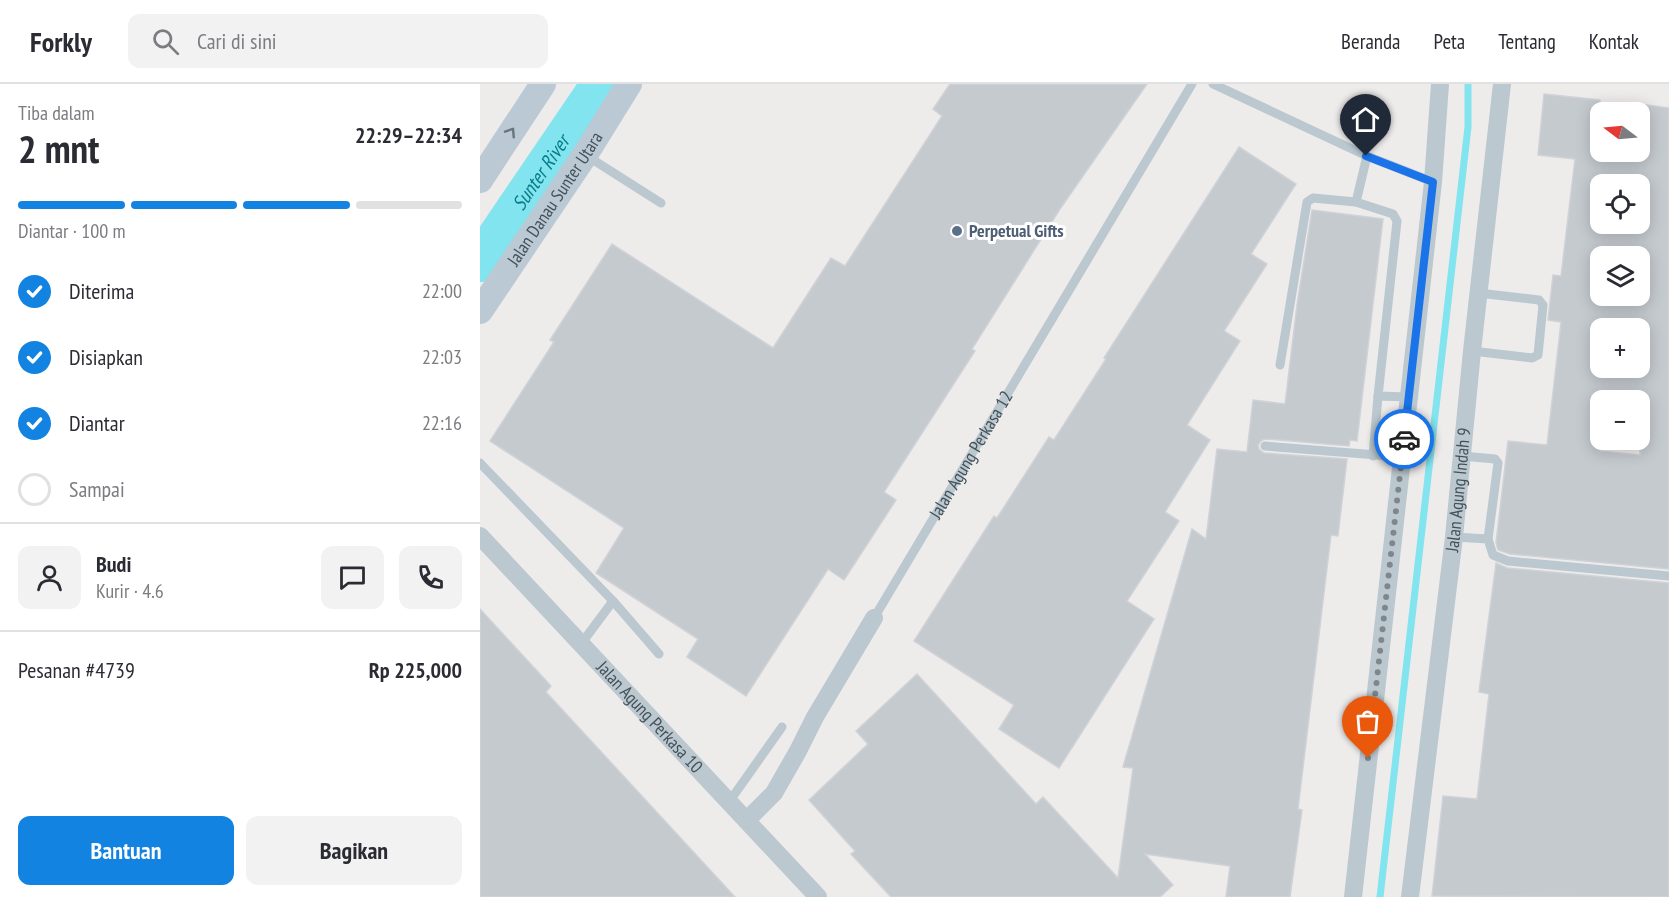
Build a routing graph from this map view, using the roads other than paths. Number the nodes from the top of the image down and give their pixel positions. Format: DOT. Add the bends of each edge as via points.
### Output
graph roads {
  1 [pos="543,84"];
  2 [pos="629,84"];
  3 [pos="1192,84"];
  4 [pos="1213,84"];
  5 [pos="1440,84"];
  6 [pos="1502,84"];
  7 [pos="585,155"];
  8 [pos="1366,156"];
  9 [pos="480,180"];
  10 [pos="1433,182"];
  11 [pos="1356,202"];
  12 [pos="661,203"];
  13 [pos="1478,293"];
  14 [pos="480,312"];
  15 [pos="1472,351"];
  16 [pos="1280,366"];
  17 [pos="1378,396"];
  18 [pos="1409,398"];
  19 [pos="1266,446"];
  20 [pos="1373,456"];
  21 [pos="1462,456"];
  22 [pos="1402,458"];
  23 [pos="480,463"];
  24 [pos="480,536"];
  25 [pos="1454,537"];
  26 [pos="1488,539"];
  27 [pos="1669,576"];
  28 [pos="613,601"];
  29 [pos="874,618"];
  30 [pos="581,644"];
  31 [pos="659,654"];
  32 [pos="782,727"];
  33 [pos="729,802"];
  34 [pos="747,820"];
  35 [pos="818,897"];
  36 [pos="1353,897"];
  37 [pos="1410,897"];
  9 -- 1 [label="main road, one-way"];
  2 -- 7 [label="main road, Jalan Danau Sunter Utara"];
  3 -- 29 [label="lane, Jalan Agung Perkasa 12"];
  4 -- 8 [label="lane"];
  5 -- 10 [label="street"];
  6 -- 13 [label="street, Jalan Agung Indah 9"];
  7 -- 12 [label="lane"];
  7 -- 14 [label="main road, Jalan Danau Sunter Utara"];
  8 -- 10 [label="lane"];
  8 -- 11 [label="lane"];
  10 -- 18 [label="street"];
  11 -- 16 [label="lane" via="1313,198 1307,202"];
  11 -- 17 [label="lane" via="1393,214 1397,221"];
  13 -- 15 [label="street, Jalan Agung Indah 9"];
  13 -- 15 [label="lane" via="1539,300 1543,305 1538,355 1532,358"];
  15 -- 21 [label="street, Jalan Agung Indah 9"];
  17 -- 18 [label="lane"];
  17 -- 20 [label="lane"];
  18 -- 22 [label="street"];
  19 -- 20 [label="lane"];
  20 -- 22 [label="lane"];
  21 -- 25 [label="street, Jalan Agung Indah 9"];
  21 -- 26 [label="lane" via="1498,462"];
  22 -- 36 [label="street"];
  23 -- 28 [label="lane"];
  24 -- 30 [label="street, Jalan Agung Perkasa 10"];
  25 -- 26 [label="lane"];
  25 -- 37 [label="street, Jalan Agung Indah 9"];
  26 -- 27 [label="lane" via="1493,555 1508,561"];
  28 -- 30 [label="lane"];
  28 -- 31 [label="lane"];
  29 -- 34 [label="street, Jalan Agung Perkasa 12" via="774,793"];
  30 -- 33 [label="street, Jalan Agung Perkasa 10"];
  32 -- 33 [label="lane"];
  33 -- 34 [label="street, Jalan Agung Perkasa 10"];
  34 -- 35 [label="street, Jalan Agung Perkasa 10"];
}
